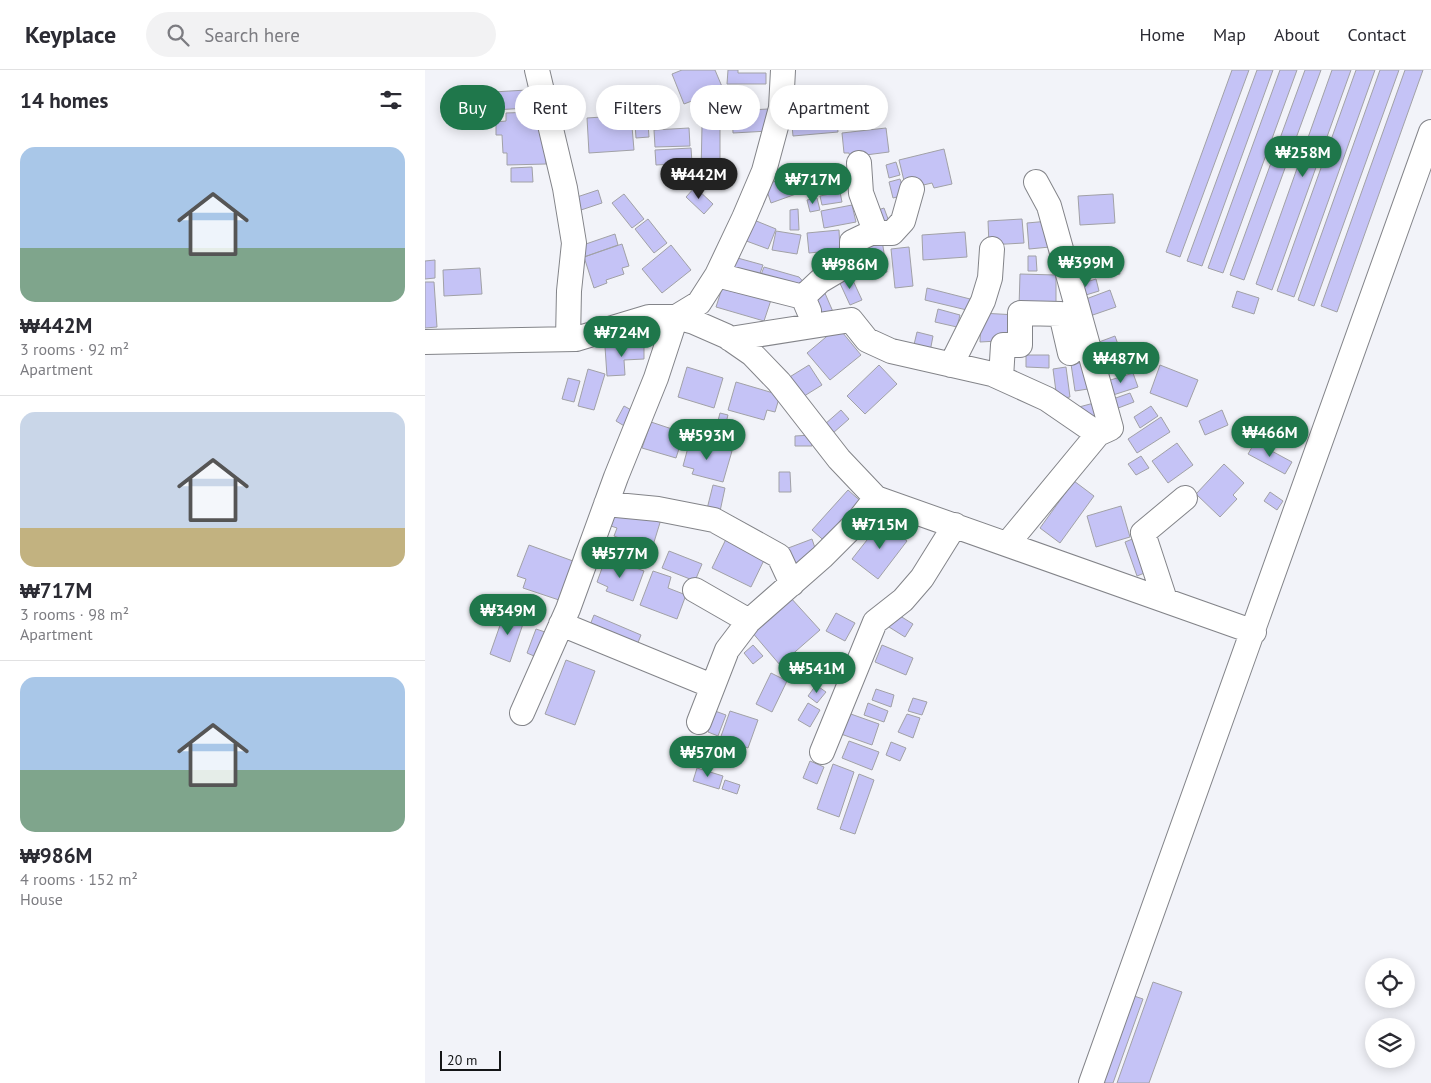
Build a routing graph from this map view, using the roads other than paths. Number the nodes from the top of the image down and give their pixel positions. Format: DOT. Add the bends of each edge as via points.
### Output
graph roads {
  1 [pos="537,70"];
  2 [pos="783,77"];
  3 [pos="1431,132"];
  4 [pos="859,163"];
  5 [pos="1036,182"];
  6 [pos="912,190"];
  7 [pos="870,233"];
  8 [pos="992,249"];
  9 [pos="717,275"];
  10 [pos="803,298"];
  11 [pos="676,316"];
  12 [pos="814,324"];
  13 [pos="568,339"];
  14 [pos="730,339"];
  15 [pos="425,342"];
  16 [pos="1070,353"];
  17 [pos="951,365"];
  18 [pos="1001,378"];
  19 [pos="1098,434"];
  20 [pos="876,498"];
  21 [pos="1185,498"];
  22 [pos="606,504"];
  23 [pos="955,525"];
  24 [pos="1008,543"];
  25 [pos="792,584"];
  26 [pos="695,590"];
  27 [pos="1165,600"];
  28 [pos="749,621"];
  29 [pos="561,624"];
  30 [pos="1253,632"];
  31 [pos="712,686"];
  32 [pos="522,713"];
  33 [pos="699,722"];
  34 [pos="822,752"];
  35 [pos="1091,1083"];
  1 -- 13 [label="street" via="565,188 574,243"];
  2 -- 9 [label="street" via="781,108 764,171"];
  3 -- 30 [label="street"];
  4 -- 7 [label="street" via="861,193 875,230"];
  5 -- 19 [label="street" via="1049,206 1111,428"];
  6 -- 7 [label="street" via="903,221 898,227 892,233"];
  7 -- 10 [label="street" via="852,242 852,262 820,281"];
  8 -- 17 [label="street" via="990,278 983,301"];
  9 -- 10 [label="street"];
  9 -- 11 [label="street" via="699,303"];
  10 -- 12 [label="street"];
  11 -- 13 [label="street" via="649,317"];
  11 -- 14 [label="street"];
  11 -- 22 [label="street"];
  12 -- 14 [label="street"];
  12 -- 17 [label="street" via="851,320 867,340 891,352"];
  13 -- 15 [label="street"];
  14 -- 20 [label="street" via="752,354 779,382 839,459"];
  16 -- 18 [label="street" via="1061,314 1020,314 1020,345 1003,345"];
  17 -- 18 [label="street"];
  18 -- 19 [label="street" via="1047,399"];
  19 -- 24 [label="street"];
  20 -- 23 [label="street"];
  20 -- 25 [label="street" via="858,521"];
  21 -- 27 [label="street" via="1143,533"];
  22 -- 25 [label="street" via="658,509 714,520 779,556"];
  22 -- 29 [label="street"];
  23 -- 24 [label="street"];
  23 -- 34 [label="street" via="922,578 903,600 875,622"];
  24 -- 27 [label="street"];
  25 -- 28 [label="street"];
  26 -- 28 [label="street"];
  27 -- 30 [label="street"];
  28 -- 31 [label="street" via="727,650"];
  29 -- 31 [label="street"];
  29 -- 32 [label="street"];
  30 -- 35 [label="street"];
  31 -- 33 [label="street"];
}
